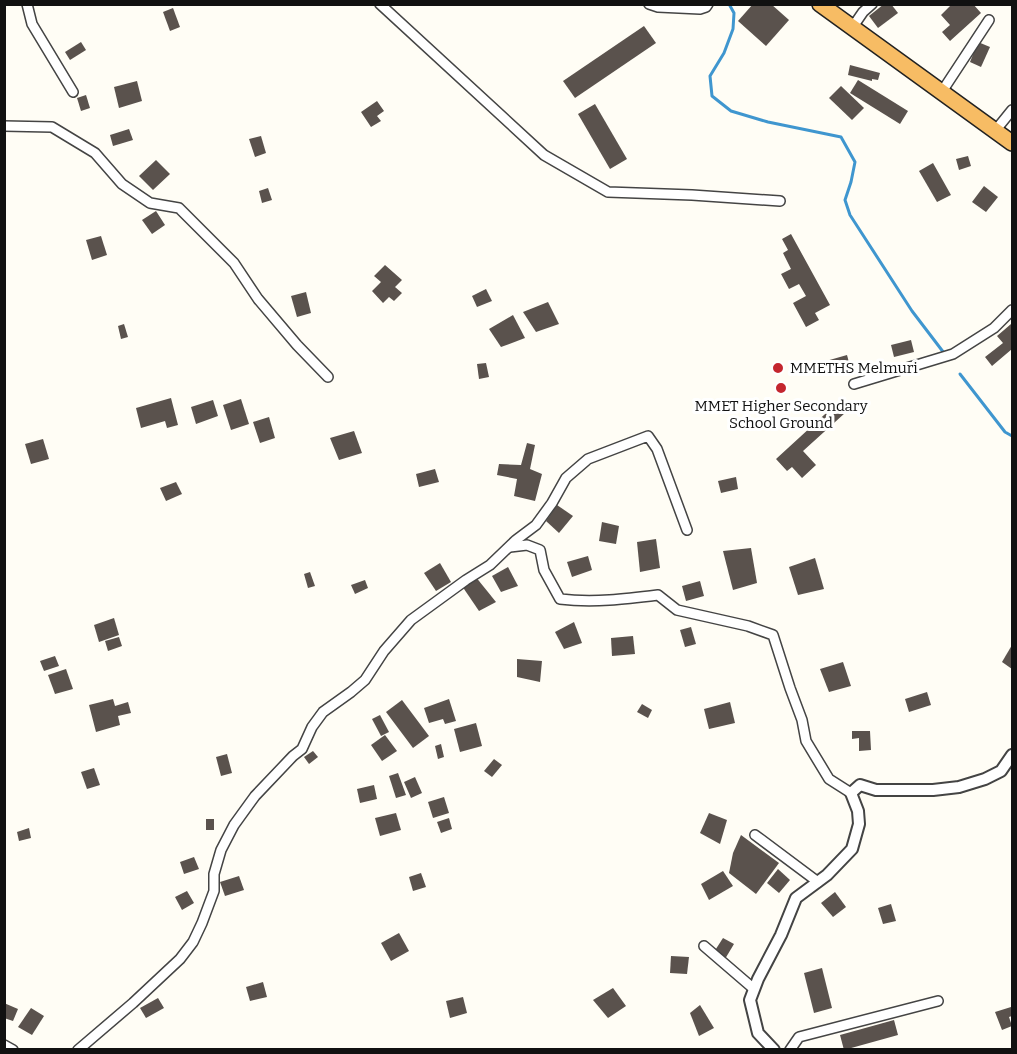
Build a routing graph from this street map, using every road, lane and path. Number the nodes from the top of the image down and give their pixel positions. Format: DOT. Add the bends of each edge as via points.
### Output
graph roads {
  1 [pos="27,4"];
  2 [pos="380,4"];
  3 [pos="649,4"];
  4 [pos="820,4"];
  5 [pos="872,4"];
  6 [pos="707,6"];
  7 [pos="989,20"];
  8 [pos="852,28"];
  9 [pos="73,92"];
  10 [pos="941,93"];
  11 [pos="1012,110"];
  12 [pos="4,126"];
  13 [pos="995,131"];
  14 [pos="1012,143"];
  15 [pos="780,201"];
  16 [pos="1012,310"];
  17 [pos="328,377"];
  18 [pos="854,384"];
  19 [pos="687,530"];
  20 [pos="510,547"];
  21 [pos="1012,755"];
  22 [pos="851,793"];
  23 [pos="755,835"];
  24 [pos="818,882"];
  25 [pos="704,946"];
  26 [pos="754,989"];
  27 [pos="938,1001"];
  28 [pos="4,1045"];
  29 [pos="14,1050"];
  30 [pos="78,1050"];
  31 [pos="774,1050"];
  32 [pos="790,1050"];
  1 -- 9 [label="street" via="32,24"];
  2 -- 15 [label="street" via="544,155 608,192"];
  3 -- 6 [label="street" via="700,9"];
  4 -- 8 [label="highway"];
  5 -- 8 [label="street"];
  7 -- 10 [label="street"];
  8 -- 10 [label="highway"];
  10 -- 13 [label="highway"];
  11 -- 13 [label="street"];
  12 -- 17 [label="street" via="52,127 95,153 122,184 150,203 179,208 234,263 258,299"];
  13 -- 14 [label="highway"];
  16 -- 18 [label="street" via="994,328 953,354"];
  19 -- 20 [label="street" via="657,449 648,436 588,459 566,478 536,525"];
  20 -- 22 [label="street" via="527,545 540,550 544,570 561,599 658,595 677,610 773,635 806,741 829,779"];
  20 -- 30 [label="street" via="411,620 365,680 323,712 302,749 255,796 234,825 221,850 214,891 193,942 180,959"];
  21 -- 22 [label="street" via="1001,771 959,787 876,790 860,785"];
  22 -- 24 [label="street" via="860,824 852,849"];
  23 -- 24 [label="street"];
  24 -- 26 [label="street" via="796,898"];
  25 -- 26 [label="street"];
  26 -- 31 [label="street" via="750,1000 758,1033"];
  27 -- 32 [label="street" via="799,1037"];
  28 -- 29 [label="street"];
}
